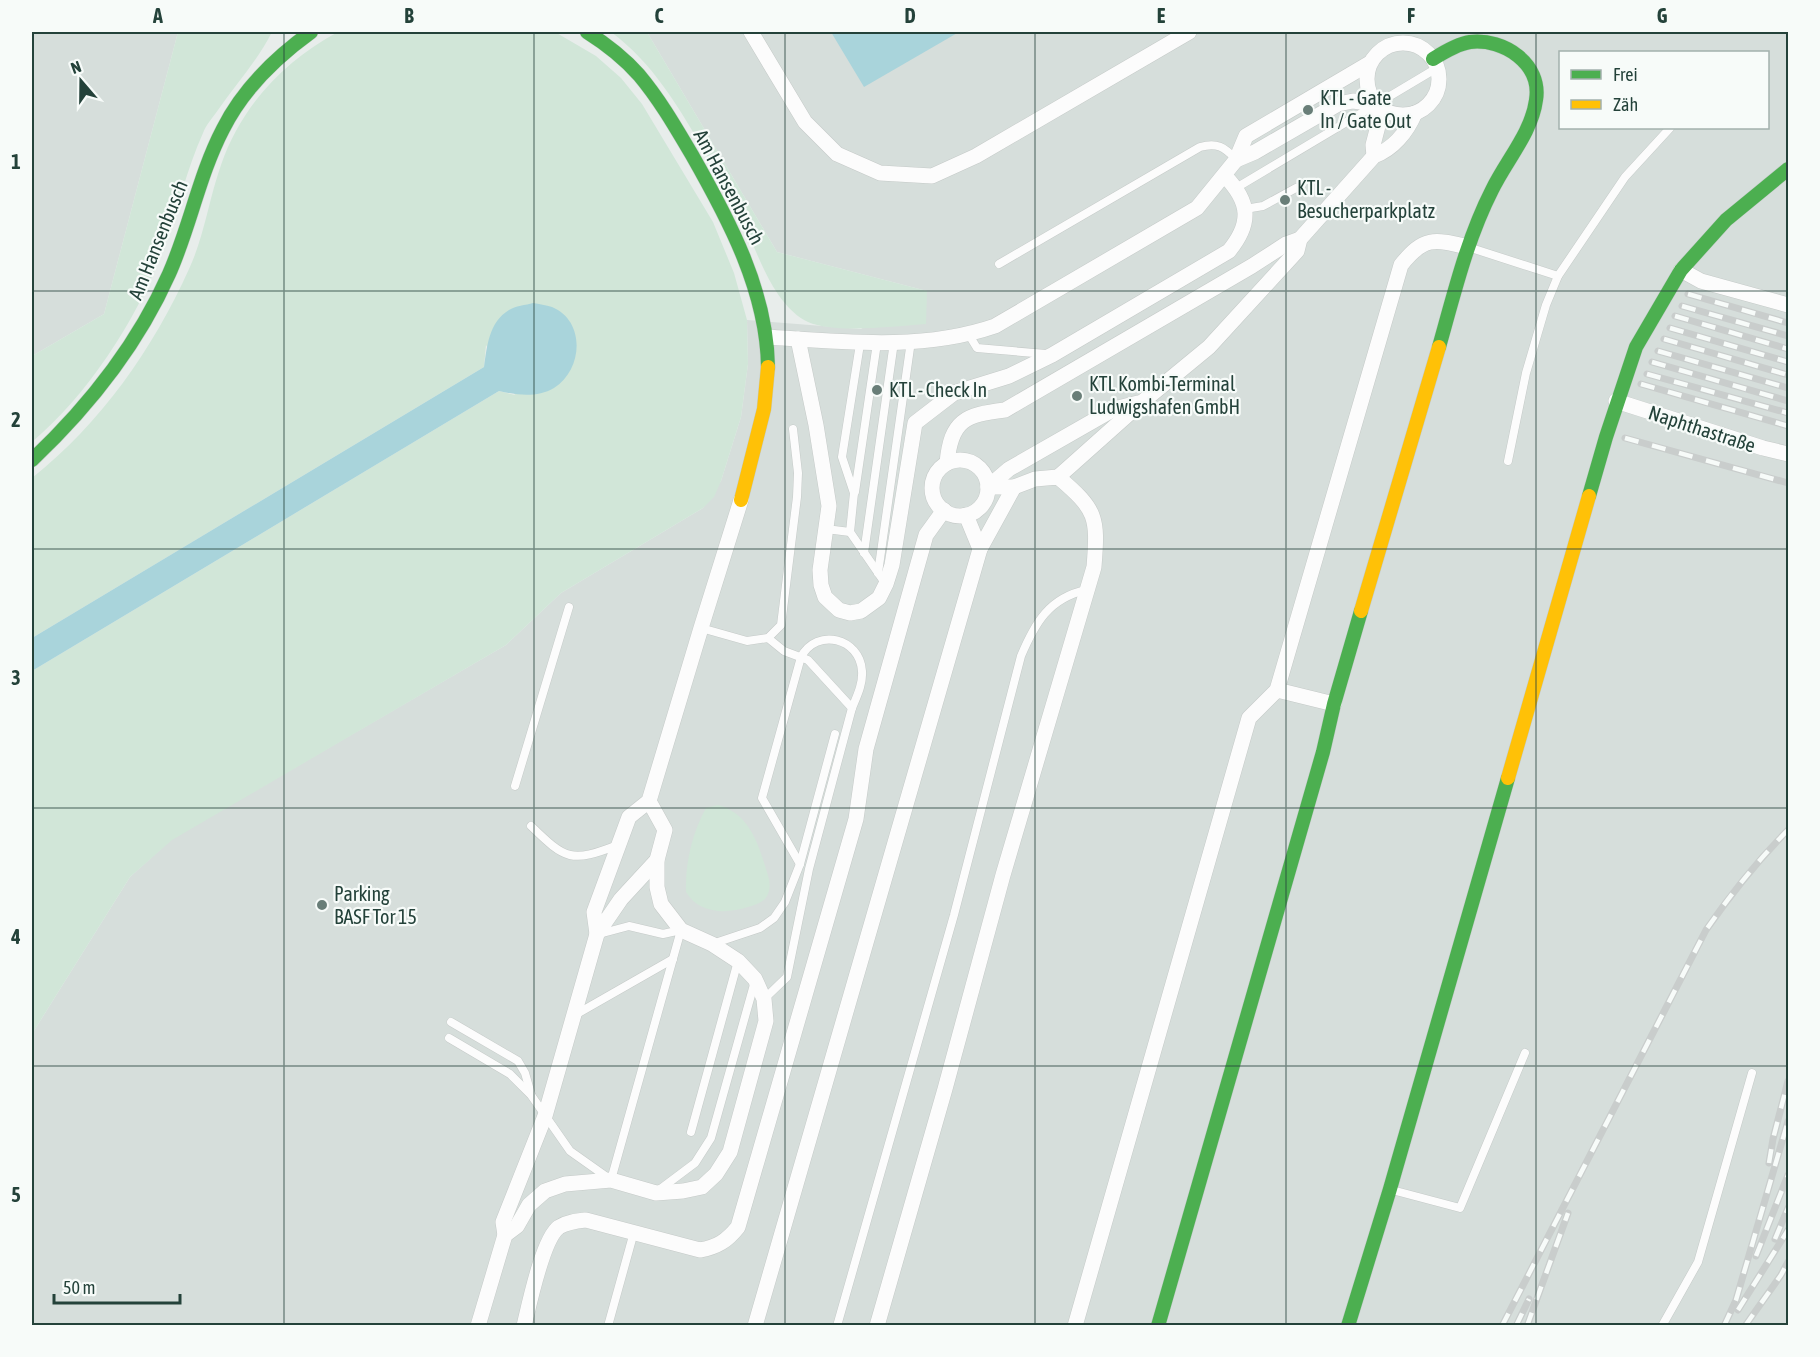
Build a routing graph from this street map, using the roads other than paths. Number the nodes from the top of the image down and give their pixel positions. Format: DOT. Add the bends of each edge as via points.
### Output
graph roads {
  1 [pos="311,32"];
  2 [pos="587,32"];
  3 [pos="751,32"];
  4 [pos="1189,32"];
  5 [pos="1489,32"];
  6 [pos="1470,42"];
  7 [pos="1370,63"];
  8 [pos="1435,63"];
  9 [pos="1376,104"];
  10 [pos="1415,114"];
  11 [pos="1669,129"];
  12 [pos="1374,156"];
  13 [pos="1236,160"];
  14 [pos="1788,170"];
  15 [pos="1225,176"];
  16 [pos="1236,188"];
  17 [pos="1296,188"];
  18 [pos="1245,209"];
  19 [pos="1300,239"];
  20 [pos="1468,247"];
  21 [pos="999,264"];
  22 [pos="1681,270"];
  23 [pos="1558,276"];
  24 [pos="1788,306"];
  25 [pos="969,334"];
  26 [pos="767,337"];
  27 [pos="798,339"];
  28 [pos="911,341"];
  29 [pos="894,342"];
  30 [pos="877,343"];
  31 [pos="860,344"];
  32 [pos="1052,355"];
  33 [pos="1616,401"];
  34 [pos="1141,403"];
  35 [pos="793,429"];
  36 [pos="1788,454"];
  37 [pos="32,460"];
  38 [pos="1508,461"];
  39 [pos="947,463"];
  40 [pos="1058,477"];
  41 [pos="988,487"];
  42 [pos="1014,487"];
  43 [pos="854,493"];
  44 [pos="741,500"];
  45 [pos="944,510"];
  46 [pos="966,515"];
  47 [pos="826,529"];
  48 [pos="850,532"];
  49 [pos="980,549"];
  50 [pos="864,553"];
  51 [pos="882,579"];
  52 [pos="1086,590"];
  53 [pos="569,607"];
  54 [pos="700,628"];
  55 [pos="768,638"];
  56 [pos="801,657"];
  57 [pos="1277,690"];
  58 [pos="1334,704"];
  59 [pos="852,708"];
  60 [pos="836,734"];
  61 [pos="515,786"];
  62 [pos="649,801"];
  63 [pos="531,826"];
  64 [pos="619,844"];
  65 [pos="657,860"];
  66 [pos="800,864"];
  67 [pos="681,930"];
  68 [pos="597,934"];
  69 [pos="712,944"];
  70 [pos="673,959"];
  71 [pos="738,961"];
  72 [pos="755,980"];
  73 [pos="764,999"];
  74 [pos="574,1016"];
  75 [pos="451,1022"];
  76 [pos="449,1038"];
  77 [pos="1525,1053"];
  78 [pos="1752,1073"];
  79 [pos="531,1095"];
  80 [pos="545,1116"];
  81 [pos="691,1132"];
  82 [pos="611,1180"];
  83 [pos="1390,1189"];
  84 [pos="656,1193"];
  85 [pos="634,1232"];
  86 [pos="505,1235"];
  87 [pos="478,1326"];
  88 [pos="524,1326"];
  89 [pos="608,1326"];
  90 [pos="755,1326"];
  91 [pos="837,1326"];
  92 [pos="877,1326"];
  93 [pos="1075,1326"];
  94 [pos="1158,1326"];
  95 [pos="1348,1326"];
  96 [pos="1662,1326"];
  1 -- 37 [label="street, Am Hansenbusch" via="258,77 233,110 216,144 174,264 149,314 100,389"];
  2 -- 26 [label="street, Am Hansenbusch" via="620,55 646,83 718,199 747,261"];
  3 -- 4 [label="street" via="805,122 837,154 880,173 932,176 976,156"];
  5 -- 6 [label="lane"];
  6 -- 8 [label="street" via="1443,52"];
  6 -- 20 [label="street" via="1490,42 1516,52 1530,69 1537,93 1531,120 1491,191"];
  7 -- 8 [label="street" via="1383,49 1401,43 1419,47"];
  7 -- 9 [label="street" via="1367,84"];
  7 -- 13 [label="street" via="1246,136"];
  8 -- 9 [label="lane"];
  8 -- 10 [label="street" via="1436,95"];
  9 -- 10 [label="street" via="1394,115"];
  9 -- 12 [label="street"];
  9 -- 13 [label="street" via="1338,104"];
  9 -- 16 [label="lane"];
  10 -- 12 [label="street" via="1410,127 1387,152"];
  11 -- 23 [label="lane" via="1625,177"];
  12 -- 19 [label="street"];
  13 -- 15 [label="street"];
  13 -- 21 [label="lane" via="1217,145 1200,147"];
  14 -- 22 [label="street" via="1726,220"];
  15 -- 16 [label="street"];
  15 -- 25 [label="street" via="1197,208 995,326"];
  16 -- 18 [label="street"];
  17 -- 18 [label="lane" via="1263,206"];
  18 -- 32 [label="street" via="1241,237 1229,251"];
  19 -- 34 [label="street" via="1297,251 1209,347"];
  19 -- 39 [label="street" via="1005,410 969,418 957,427 949,441"];
  20 -- 23 [label="lane"];
  20 -- 57 [label="street" via="1438,240 1415,248 1401,265"];
  20 -- 58 [label="street"];
  22 -- 24 [label="street" via="1701,281"];
  22 -- 33 [label="street" via="1636,347"];
  23 -- 38 [label="lane" via="1526,373"];
  25 -- 28 [label="street"];
  25 -- 32 [label="lane" via="977,348"];
  26 -- 27 [label="street"];
  26 -- 44 [label="street, Am Hansenbusch" via="766,398"];
  27 -- 31 [label="street"];
  27 -- 47 [label="street" via="829,506"];
  28 -- 29 [label="street"];
  28 -- 51 [label="lane"];
  29 -- 30 [label="street"];
  29 -- 50 [label="lane"];
  30 -- 31 [label="street"];
  30 -- 43 [label="lane"];
  31 -- 43 [label="lane" via="842,457"];
  32 -- 51 [label="street" via="1009,376 954,393 915,423 892,565"];
  33 -- 36 [label="street, Naphthastraße"];
  33 -- 83 [label="street"];
  34 -- 40 [label="street"];
  34 -- 41 [label="street" via="1114,409 1009,469"];
  35 -- 55 [label="lane" via="797,497 781,625"];
  39 -- 41 [label="street" via="971,462 983,472"];
  39 -- 45 [label="street" via="934,476 932,486 937,504"];
  40 -- 42 [label="street" via="1035,479"];
  40 -- 52 [label="street" via="1088,507 1097,533 1094,567"];
  41 -- 42 [label="street"];
  41 -- 46 [label="street" via="979,508"];
  42 -- 49 [label="street"];
  43 -- 48 [label="lane"];
  44 -- 54 [label="street"];
  45 -- 46 [label="street"];
  45 -- 85 [label="street" via="926,536 866,749 856,819 738,1227 716,1247 700,1250"];
  46 -- 49 [label="street"];
  47 -- 48 [label="lane"];
  47 -- 51 [label="street" via="820,570 821,585 831,604 850,613 861,611 879,598"];
  48 -- 50 [label="lane"];
  49 -- 90 [label="street"];
  50 -- 51 [label="lane"];
  52 -- 91 [label="lane" via="1057,601 1031,633 1021,656 954,915"];
  52 -- 92 [label="street"];
  53 -- 61 [label="lane"];
  54 -- 55 [label="lane" via="747,641"];
  54 -- 62 [label="street"];
  55 -- 56 [label="lane" via="784,651"];
  56 -- 59 [label="lane"];
  56 -- 59 [label="lane" via="805,649 826,639 850,646 862,669"];
  56 -- 66 [label="lane" via="762,798"];
  57 -- 58 [label="street"];
  57 -- 93 [label="street" via="1249,718"];
  58 -- 94 [label="street"];
  59 -- 73 [label="lane" via="809,869 788,978"];
  60 -- 66 [label="lane"];
  62 -- 64 [label="street" via="628,818"];
  62 -- 65 [label="street" via="665,830"];
  63 -- 64 [label="lane" via="557,851 568,854 585,857"];
  64 -- 68 [label="street" via="594,912"];
  65 -- 67 [label="street" via="661,904"];
  65 -- 68 [label="street" via="621,899"];
  66 -- 69 [label="lane" via="774,918 760,928"];
  67 -- 68 [label="lane" via="663,934 629,926"];
  67 -- 69 [label="street"];
  67 -- 70 [label="lane"];
  68 -- 74 [label="street"];
  69 -- 71 [label="street"];
  70 -- 74 [label="lane"];
  70 -- 82 [label="lane"];
  71 -- 72 [label="street"];
  71 -- 81 [label="lane"];
  72 -- 73 [label="street"];
  72 -- 84 [label="lane" via="711,1138 695,1163"];
  73 -- 84 [label="street" via="766,1021 730,1152 702,1187"];
  74 -- 80 [label="street"];
  75 -- 79 [label="lane" via="518,1061"];
  76 -- 79 [label="lane" via="510,1074"];
  77 -- 83 [label="lane" via="1460,1208"];
  78 -- 96 [label="lane" via="1698,1262"];
  79 -- 80 [label="lane"];
  80 -- 82 [label="lane" via="570,1151"];
  80 -- 86 [label="street" via="503,1222"];
  82 -- 84 [label="street"];
  82 -- 86 [label="street" via="566,1184 545,1191 529,1204 517,1226"];
  83 -- 95 [label="street"];
  85 -- 88 [label="street" via="586,1220 558,1228 548,1239"];
  85 -- 89 [label="lane"];
  86 -- 87 [label="street"];
}
